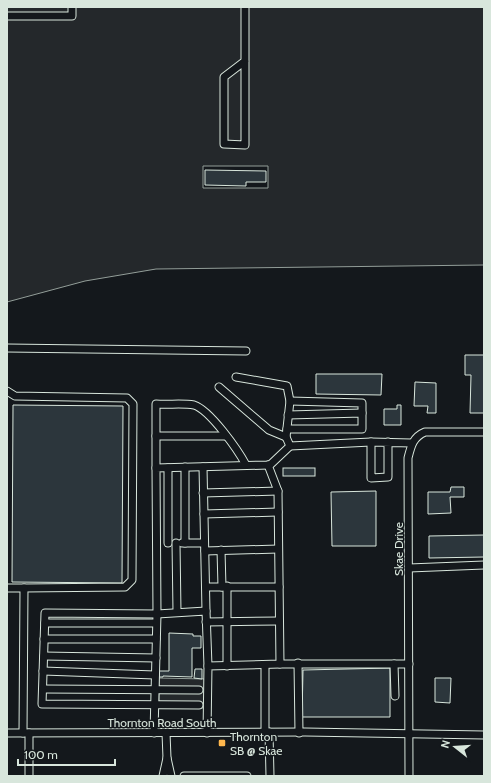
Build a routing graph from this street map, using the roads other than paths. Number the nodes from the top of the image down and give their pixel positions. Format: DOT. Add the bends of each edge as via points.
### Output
graph roads {
  1 [pos="72,7"];
  2 [pos="245,7"];
  3 [pos="7,16"];
  4 [pos="245,61"];
  5 [pos="7,348"];
  6 [pos="246,351"];
  7 [pos="236,377"];
  8 [pos="219,387"];
  9 [pos="7,392"];
  10 [pos="290,401"];
  11 [pos="362,413"];
  12 [pos="288,415"];
  13 [pos="287,429"];
  14 [pos="484,432"];
  15 [pos="156,436"];
  16 [pos="226,436"];
  17 [pos="286,437"];
  18 [pos="372,442"];
  19 [pos="388,442"];
  20 [pos="411,443"];
  21 [pos="290,446"];
  22 [pos="246,465"];
  23 [pos="268,465"];
  24 [pos="203,466"];
  25 [pos="185,467"];
  26 [pos="156,468"];
  27 [pos="168,468"];
  28 [pos="278,491"];
  29 [pos="203,493"];
  30 [pos="278,512"];
  31 [pos="204,514"];
  32 [pos="168,543"];
  33 [pos="176,543"];
  34 [pos="185,543"];
  35 [pos="156,544"];
  36 [pos="205,547"];
  37 [pos="278,549"];
  38 [pos="221,550"];
  39 [pos="484,564"];
  40 [pos="409,568"];
  41 [pos="279,586"];
  42 [pos="206,587"];
  43 [pos="225,587"];
  44 [pos="7,588"];
  45 [pos="24,588"];
  46 [pos="206,611"];
  47 [pos="176,612"];
  48 [pos="157,614"];
  49 [pos="279,620"];
  50 [pos="206,622"];
  51 [pos="227,622"];
  52 [pos="45,623"];
  53 [pos="156,623"];
  54 [pos="44,639"];
  55 [pos="156,639"];
  56 [pos="44,656"];
  57 [pos="156,658"];
  58 [pos="298,663"];
  59 [pos="265,664"];
  60 [pos="280,664"];
  61 [pos="394,664"];
  62 [pos="408,664"];
  63 [pos="208,666"];
  64 [pos="227,666"];
  65 [pos="43,672"];
  66 [pos="155,675"];
  67 [pos="43,689"];
  68 [pos="199,690"];
  69 [pos="154,691"];
  70 [pos="394,696"];
  71 [pos="154,704"];
  72 [pos="199,705"];
  73 [pos="207,732"];
  74 [pos="267,732"];
  75 [pos="7,733"];
  76 [pos="26,733"];
  77 [pos="154,733"];
  78 [pos="166,733"];
  79 [pos="299,733"];
  80 [pos="408,733"];
  81 [pos="484,735"];
  82 [pos="167,758"];
  83 [pos="29,776"];
  84 [pos="163,776"];
  85 [pos="171,776"];
  86 [pos="184,776"];
  87 [pos="247,776"];
  88 [pos="270,776"];
  89 [pos="409,776"];
  1 -- 3 [label="street" via="72,16"];
  2 -- 4 [label="street"];
  4 -- 4 [label="street" via="245,144 224,144 224,77"];
  5 -- 6 [label="street"];
  7 -- 10 [label="street" via="287,386"];
  8 -- 17 [label="street" via="269,430"];
  9 -- 45 [label="street" via="15,396 127,398 133,404 132,580 125,587"];
  10 -- 11 [label="street" via="362,403"];
  10 -- 12 [label="street"];
  11 -- 12 [label="street"];
  11 -- 13 [label="street" via="362,428"];
  12 -- 13 [label="street"];
  13 -- 17 [label="street"];
  14 -- 20 [label="street" via="425,432 418,434"];
  15 -- 16 [label="street"];
  15 -- 16 [label="street" via="156,404 194,406 210,416"];
  15 -- 26 [label="street"];
  16 -- 22 [label="street" via="239,451"];
  17 -- 21 [label="street"];
  18 -- 19 [label="street"];
  18 -- 19 [label="street" via="372,478 388,477"];
  18 -- 21 [label="street"];
  19 -- 20 [label="street"];
  20 -- 40 [label="street, Skae Drive" via="408,458"];
  21 -- 23 [label="street"];
  22 -- 23 [label="street"];
  22 -- 24 [label="street"];
  23 -- 28 [label="street"];
  24 -- 25 [label="street"];
  24 -- 29 [label="street"];
  25 -- 27 [label="street"];
  25 -- 34 [label="street"];
  26 -- 27 [label="street"];
  26 -- 35 [label="street"];
  27 -- 32 [label="street"];
  28 -- 29 [label="street"];
  28 -- 30 [label="street"];
  29 -- 31 [label="street"];
  30 -- 31 [label="street"];
  30 -- 37 [label="street"];
  31 -- 36 [label="street"];
  32 -- 33 [label="street"];
  32 -- 35 [label="street"];
  33 -- 34 [label="street"];
  33 -- 47 [label="street"];
  34 -- 36 [label="street"];
  35 -- 48 [label="street"];
  36 -- 38 [label="street"];
  36 -- 42 [label="street"];
  37 -- 38 [label="street"];
  37 -- 41 [label="street"];
  38 -- 43 [label="street"];
  39 -- 40 [label="street"];
  40 -- 62 [label="street, Skae Drive"];
  41 -- 43 [label="street"];
  41 -- 49 [label="street"];
  42 -- 43 [label="street"];
  42 -- 46 [label="street"];
  43 -- 51 [label="street"];
  44 -- 45 [label="street"];
  45 -- 76 [label="street"];
  46 -- 47 [label="street"];
  46 -- 50 [label="street"];
  47 -- 48 [label="street"];
  48 -- 52 [label="street" via="45,613"];
  48 -- 53 [label="street"];
  49 -- 51 [label="street"];
  49 -- 60 [label="street"];
  50 -- 51 [label="street"];
  50 -- 63 [label="street"];
  51 -- 64 [label="street"];
  52 -- 53 [label="street"];
  52 -- 54 [label="street"];
  53 -- 55 [label="street"];
  54 -- 55 [label="street"];
  54 -- 56 [label="street"];
  55 -- 57 [label="street"];
  56 -- 57 [label="street"];
  56 -- 65 [label="street"];
  57 -- 66 [label="street"];
  58 -- 60 [label="street"];
  58 -- 61 [label="street"];
  58 -- 79 [label="street"];
  59 -- 60 [label="street"];
  59 -- 64 [label="street"];
  59 -- 74 [label="street"];
  61 -- 62 [label="street"];
  61 -- 70 [label="street"];
  62 -- 80 [label="street, Skae Drive"];
  63 -- 64 [label="street"];
  63 -- 73 [label="street"];
  65 -- 66 [label="street"];
  65 -- 67 [label="street"];
  66 -- 69 [label="street"];
  67 -- 69 [label="street"];
  67 -- 71 [label="street" via="42,704"];
  68 -- 69 [label="street"];
  69 -- 71 [label="street"];
  71 -- 72 [label="street"];
  71 -- 77 [label="street"];
  73 -- 74 [label="street, Thornton Road South"];
  73 -- 78 [label="street, Thornton Road South"];
  74 -- 79 [label="street, Thornton Road South"];
  74 -- 88 [label="street"];
  75 -- 76 [label="street, Thornton Road South"];
  76 -- 77 [label="street, Thornton Road South"];
  76 -- 83 [label="street"];
  77 -- 78 [label="street, Thornton Road South"];
  78 -- 82 [label="street"];
  79 -- 80 [label="street, Thornton Road South"];
  80 -- 81 [label="street, Thornton Road South"];
  80 -- 89 [label="street, Skae Drive"];
  82 -- 84 [label="street"];
  82 -- 85 [label="street"];
  86 -- 87 [label="street"];
}
